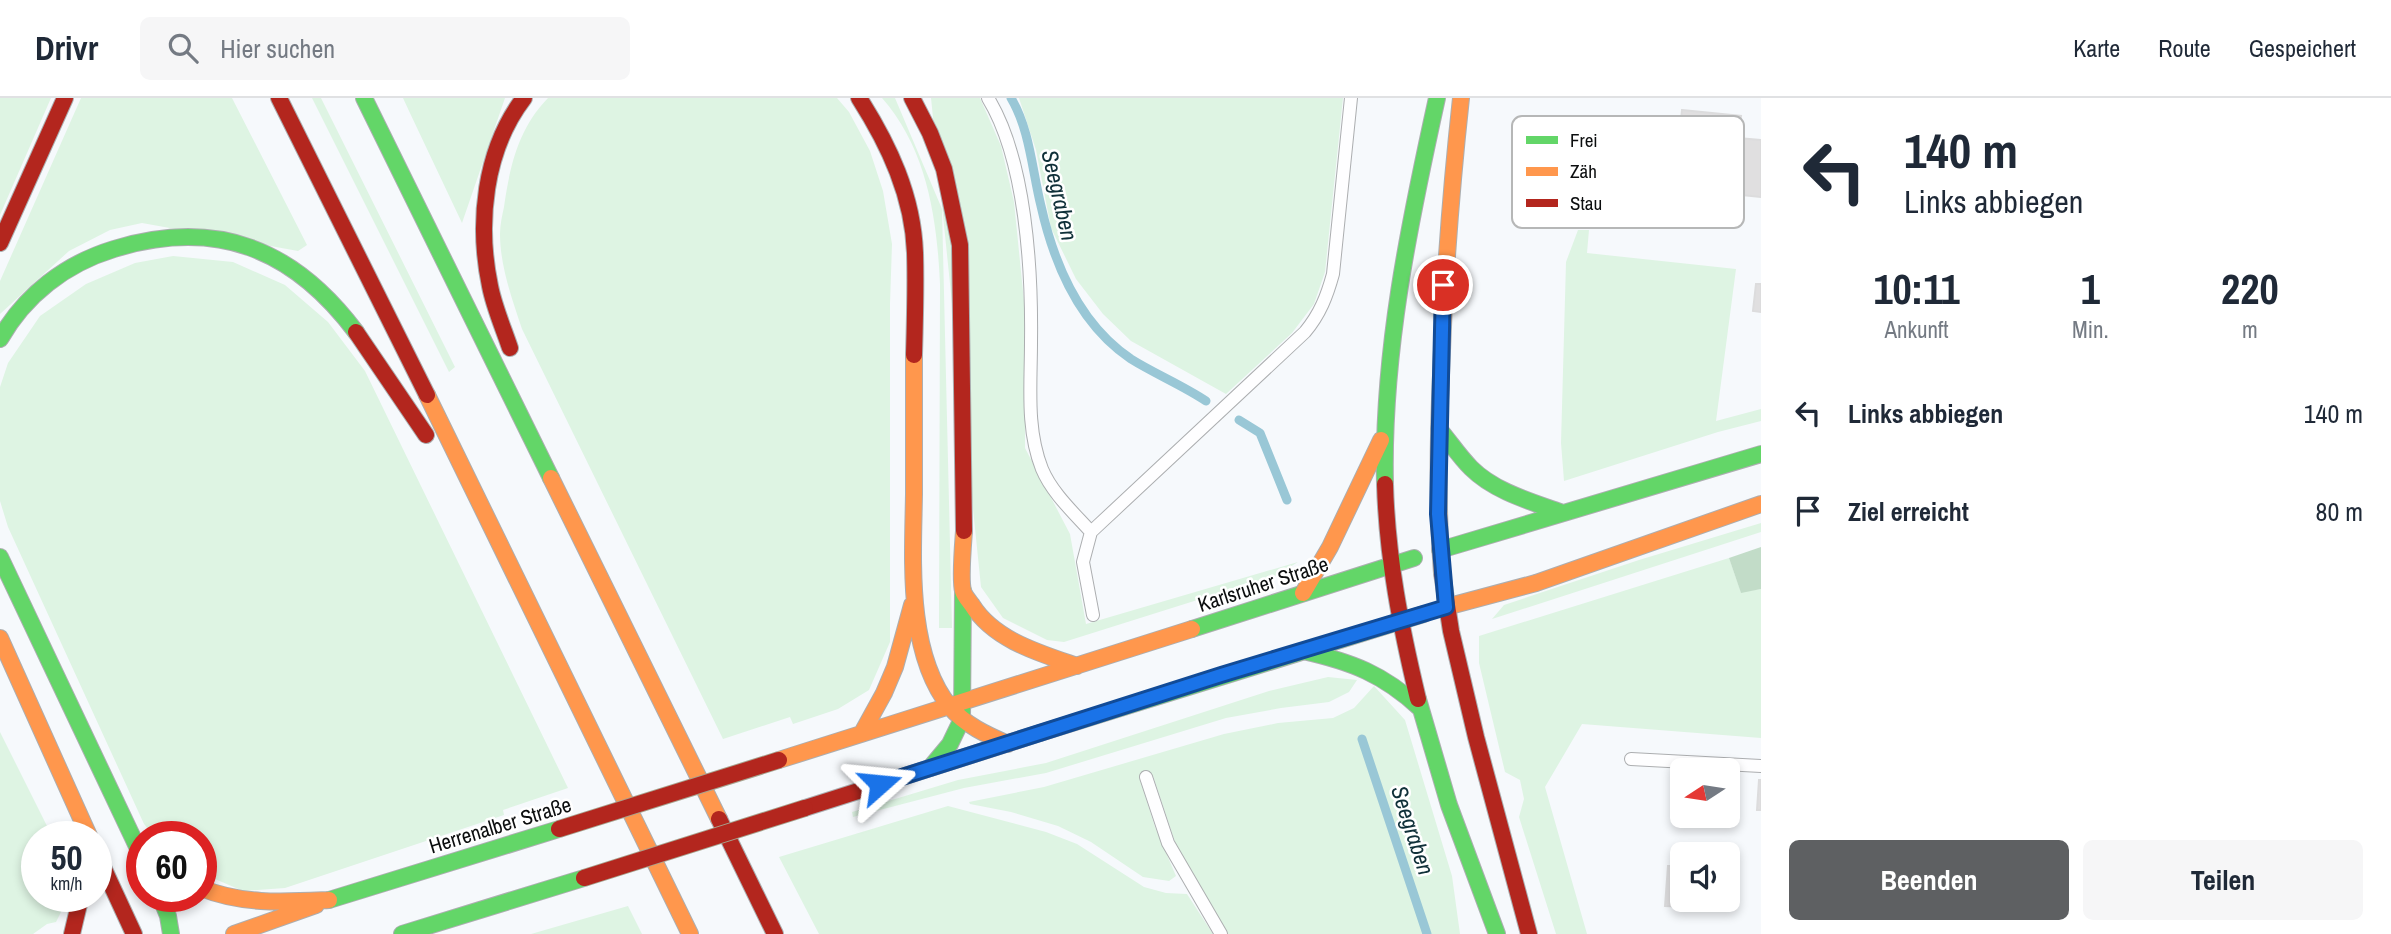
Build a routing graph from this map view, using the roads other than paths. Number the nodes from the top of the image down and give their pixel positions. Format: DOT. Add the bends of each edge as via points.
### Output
graph roads {
  1 [pos="65,98"];
  2 [pos="279,98"];
  3 [pos="365,98"];
  4 [pos="524,98"];
  5 [pos="859,98"];
  6 [pos="912,98"];
  7 [pos="988,98"];
  8 [pos="1351,98"];
  9 [pos="1437,98"];
  10 [pos="1461,98"];
  11 [pos="0,243"];
  12 [pos="0,339"];
  13 [pos="1386,429"];
  14 [pos="1439,429"];
  15 [pos="1761,454"];
  16 [pos="557,490"];
  17 [pos="1761,504"];
  18 [pos="1560,512"];
  19 [pos="1091,532"];
  20 [pos="495,534"];
  21 [pos="1440,550"];
  22 [pos="0,557"];
  23 [pos="1391,565"];
  24 [pos="963,591"];
  25 [pos="1303,593"];
  26 [pos="913,599"];
  27 [pos="1446,607"];
  28 [pos="1093,615"];
  29 [pos="1400,620"];
  30 [pos="0,638"];
  31 [pos="1301,651"];
  32 [pos="1077,666"];
  33 [pos="956,705"];
  34 [pos="1420,708"];
  35 [pos="962,719"];
  36 [pos="862,733"];
  37 [pos="1008,744"];
  38 [pos="1631,758"];
  39 [pos="779,760"];
  40 [pos="1761,766"];
  41 [pos="930,768"];
  42 [pos="1146,777"];
  43 [pos="72,802"];
  44 [pos="125,820"];
  45 [pos="75,821"];
  46 [pos="82,821"];
  47 [pos="112,887"];
  48 [pos="217,893"];
  49 [pos="329,900"];
  50 [pos="77,912"];
  51 [pos="166,912"];
  52 [pos="72,934"];
  53 [pos="134,934"];
  54 [pos="171,934"];
  55 [pos="234,934"];
  56 [pos="402,934"];
  57 [pos="690,934"];
  58 [pos="775,934"];
  59 [pos="1221,934"];
  60 [pos="1497,934"];
  61 [pos="1529,934"];
  1 -- 11 [label="main road"];
  2 -- 20 [label="main road"];
  3 -- 16 [label="main road"];
  4 -- 16 [label="main road" via="498,146 482,215 490,287"];
  5 -- 26 [label="main road" via="882,131 911,211 915,251"];
  6 -- 24 [label="main road" via="945,168 960,245"];
  7 -- 19 [label="lane" via="1007,140 1026,231 1032,299 1031,432 1043,472"];
  8 -- 19 [label="lane" via="1333,274 1317,317"];
  9 -- 13 [label="main road" via="1402,272"];
  10 -- 14 [label="main road" via="1443,285"];
  12 -- 20 [label="main road" via="29,299 59,275 98,254 136,242 175,237 209,237 245,247 282,264 321,293"];
  13 -- 23 [label="main road"];
  13 -- 25 [label="main road"];
  14 -- 18 [label="main road" via="1475,472 1523,499"];
  14 -- 21 [label="main road"];
  15 -- 18 [label="main road, Karlsruher Straße"];
  16 -- 58 [label="main road"];
  17 -- 27 [label="main road" via="1536,583"];
  18 -- 21 [label="main road, Karlsruher Straße"];
  19 -- 28 [label="lane" via="1083,562"];
  20 -- 57 [label="main road"];
  21 -- 23 [label="main road, Karlsruher Straße"];
  21 -- 27 [label="main road"];
  22 -- 44 [label="main road"];
  23 -- 25 [label="main road, Karlsruher Straße"];
  23 -- 29 [label="main road"];
  24 -- 32 [label="main road" via="992,627 1013,641"];
  24 -- 33 [label="main road"];
  25 -- 32 [label="main road, Karlsruher Straße"];
  26 -- 33 [label="main road" via="937,686"];
  26 -- 36 [label="main road" via="890,680"];
  27 -- 29 [label="main road"];
  27 -- 61 [label="main road" via="1479,753"];
  29 -- 31 [label="main road"];
  29 -- 34 [label="main road"];
  30 -- 43 [label="main road"];
  31 -- 34 [label="main road" via="1357,664 1400,689"];
  31 -- 37 [label="main road"];
  32 -- 33 [label="main road, Karlsruher Straße"];
  33 -- 35 [label="main road"];
  33 -- 36 [label="main road, Karlsruher Straße"];
  34 -- 60 [label="main road" via="1453,822"];
  35 -- 37 [label="main road"];
  35 -- 41 [label="main road" via="950,744"];
  36 -- 39 [label="main road, Karlsruher Straße"];
  37 -- 41 [label="main road"];
  38 -- 40 [label="lane"];
  39 -- 49 [label="main road, Herrenalber Straße, bridge"];
  41 -- 56 [label="main road, bridge"];
  42 -- 59 [label="lane" via="1168,843"];
  43 -- 45 [label="main road"];
  43 -- 46 [label="main road"];
  47 -- 53 [label="main road"];
  48 -- 49 [label="main road" via="277,903"];
  49 -- 55 [label="main road, Herrenalber Straße"];
  50 -- 52 [label="main road"];
  51 -- 54 [label="main road"];
}
